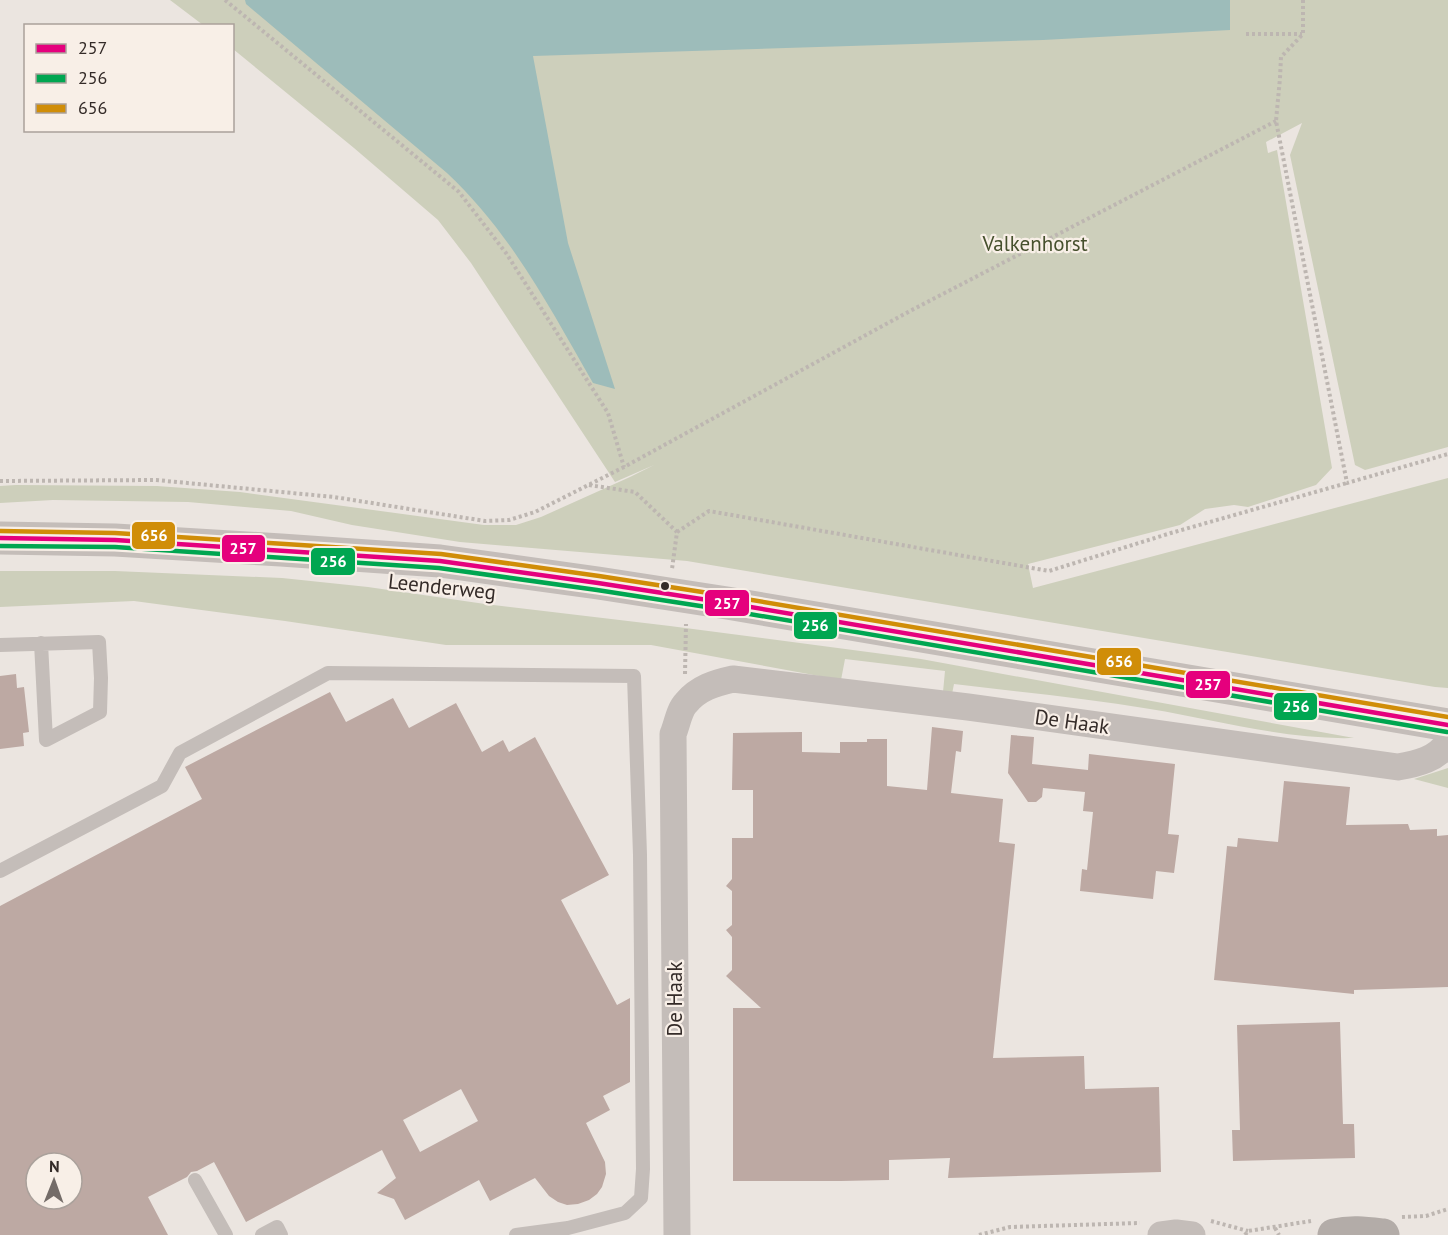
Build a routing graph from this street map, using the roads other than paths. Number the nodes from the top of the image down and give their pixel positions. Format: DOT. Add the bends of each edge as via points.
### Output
graph roads {
  1 [pos="0,538"];
  2 [pos="41,643"];
  3 [pos="0,645"];
  4 [pos="1448,725"];
  5 [pos="1448,741"];
  6 [pos="0,872"];
  7 [pos="195,1180"];
  8 [pos="1196,1228"];
  9 [pos="1151,1229"];
  10 [pos="226,1235"];
  11 [pos="262,1235"];
  12 [pos="281,1235"];
  13 [pos="516,1235"];
  14 [pos="677,1235"];
  15 [pos="1334,1235"];
  16 [pos="1383,1235"];
  1 -- 4 [label="street, Leenderweg" via="115,540 440,561 598,583 679,585"];
  2 -- 2 [label="lane" via="44,703 46,740 100,712 101,669 99,642"];
  2 -- 3 [label="lane"];
  5 -- 14 [label="street, De Haak" via="1416,765 1398,767 968,707 733,679 700,691 684,704 673,735"];
  6 -- 13 [label="lane" via="162,786 180,753 328,673 634,676 640,855 641,1198 626,1213 568,1228"];
  7 -- 10 [label="lane"];
  8 -- 9 [label="street" via="1176,1233"];
  11 -- 12 [label="lane" via="277,1227"];
  15 -- 16 [label="main road"];
}
